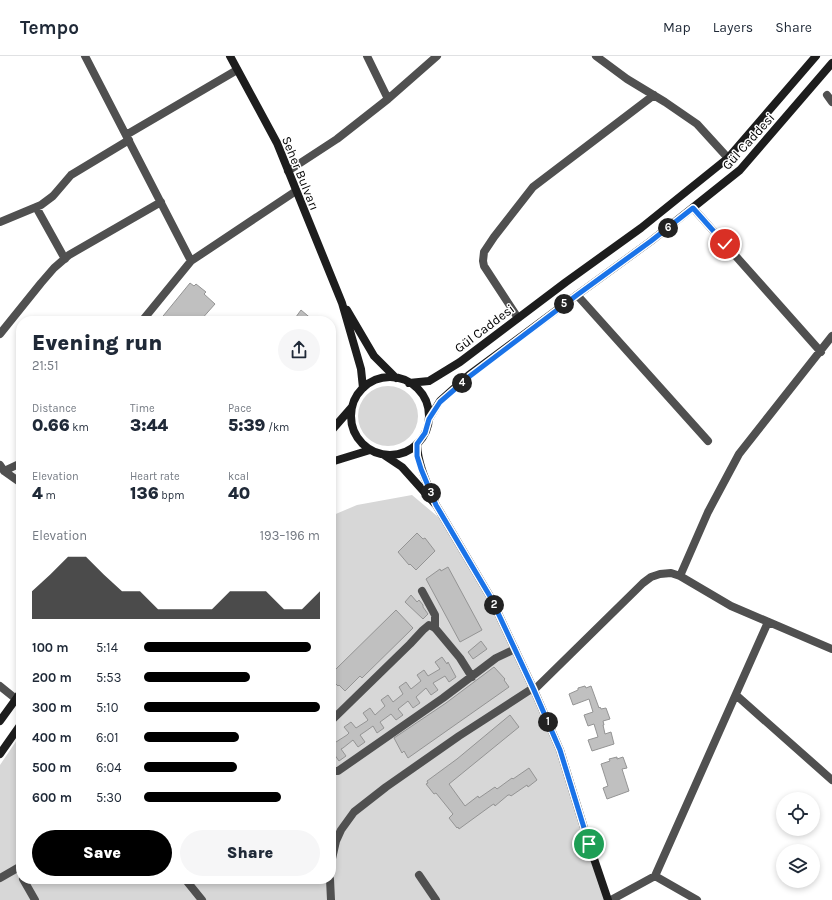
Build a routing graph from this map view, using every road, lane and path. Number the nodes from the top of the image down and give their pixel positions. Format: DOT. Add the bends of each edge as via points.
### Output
graph roads {
  1 [pos="85,56"];
  2 [pos="230,56"];
  3 [pos="367,56"];
  4 [pos="436,56"];
  5 [pos="596,56"];
  6 [pos="816,56"];
  7 [pos="832,63"];
  8 [pos="237,70"];
  9 [pos="654,95"];
  10 [pos="388,99"];
  11 [pos="128,138"];
  12 [pos="728,158"];
  13 [pos="288,171"];
  14 [pos="296,192"];
  15 [pos="161,202"];
  16 [pos="36,207"];
  17 [pos="693,208"];
  18 [pos="0,222"];
  19 [pos="64,259"];
  20 [pos="191,260"];
  21 [pos="577,295"];
  22 [pos="342,302"];
  23 [pos="146,316"];
  24 [pos="518,318"];
  25 [pos="0,334"];
  26 [pos="832,336"];
  27 [pos="821,352"];
  28 [pos="396,378"];
  29 [pos="410,383"];
  30 [pos="363,388"];
  31 [pos="352,407"];
  32 [pos="429,419"];
  33 [pos="336,425"];
  34 [pos="708,441"];
  35 [pos="417,444"];
  36 [pos="370,450"];
  37 [pos="384,455"];
  38 [pos="336,460"];
  39 [pos="16,464"];
  40 [pos="2,468"];
  41 [pos="16,479"];
  42 [pos="436,505"];
  43 [pos="680,576"];
  44 [pos="422,591"];
  45 [pos="768,622"];
  46 [pos="435,628"];
  47 [pos="832,648"];
  48 [pos="515,649"];
  49 [pos="472,677"];
  50 [pos="0,686"];
  51 [pos="533,689"];
  52 [pos="736,694"];
  53 [pos="16,700"];
  54 [pos="336,716"];
  55 [pos="0,721"];
  56 [pos="16,731"];
  57 [pos="0,754"];
  58 [pos="336,771"];
  59 [pos="832,780"];
  60 [pos="336,841"];
  61 [pos="16,872"];
  62 [pos="419,875"];
  63 [pos="655,876"];
  64 [pos="0,878"];
  65 [pos="26,884"];
  66 [pos="189,884"];
  67 [pos="330,884"];
  68 [pos="35,900"];
  69 [pos="202,900"];
  70 [pos="331,900"];
  71 [pos="436,900"];
  72 [pos="610,900"];
  73 [pos="697,900"];
  1 -- 11 [label="street"];
  2 -- 8 [label="street, Seher Bulvarı"];
  3 -- 10 [label="street"];
  4 -- 10 [label="street"];
  5 -- 9 [label="street"];
  6 -- 12 [label="street, Gül Caddesi"];
  7 -- 17 [label="street, Gül Caddesi" via="740,170"];
  8 -- 11 [label="street"];
  8 -- 13 [label="street, Seher Bulvarı" via="277,143"];
  9 -- 12 [label="street" via="697,124"];
  9 -- 24 [label="street" via="533,187 484,252 484,266"];
  10 -- 13 [label="street" via="337,140"];
  11 -- 15 [label="street"];
  11 -- 16 [label="street" via="71,175 53,196"];
  12 -- 24 [label="street, Gül Caddesi" via="641,228"];
  13 -- 14 [label="street, Seher Bulvarı"];
  14 -- 20 [label="street"];
  14 -- 22 [label="street, Seher Bulvarı"];
  15 -- 19 [label="street"];
  15 -- 20 [label="street"];
  16 -- 18 [label="street"];
  16 -- 19 [label="street"];
  17 -- 21 [label="street, Gül Caddesi"];
  17 -- 27 [label="street"];
  19 -- 25 [label="street"];
  20 -- 23 [label="street"];
  21 -- 32 [label="street, Gül Caddesi" via="470,376 440,402"];
  21 -- 34 [label="street"];
  22 -- 28 [label="street, Seher Bulvarı" via="374,356"];
  22 -- 30 [label="street, Seher Bulvarı" via="361,369"];
  24 -- 29 [label="street, Gül Caddesi" via="460,362 429,381"];
  26 -- 27 [label="street"];
  27 -- 43 [label="street" via="739,454 708,512"];
  28 -- 29 [label="street"];
  28 -- 30 [label="street" via="382,378"];
  29 -- 32 [label="street" via="424,398"];
  30 -- 31 [label="street"];
  31 -- 33 [label="street"];
  31 -- 36 [label="street" via="351,421 355,435"];
  32 -- 35 [label="street" via="425,433"];
  35 -- 37 [label="street" via="405,452"];
  35 -- 42 [label="street" via="421,469"];
  36 -- 37 [label="street"];
  36 -- 38 [label="street"];
  37 -- 42 [label="street" via="402,467"];
  39 -- 40 [label="street"];
  40 -- 41 [label="street"];
  42 -- 48 [label="street" via="491,598"];
  43 -- 45 [label="street" via="731,606"];
  43 -- 51 [label="street" via="660,574 643,583"];
  44 -- 46 [label="street" via="435,614"];
  45 -- 47 [label="street"];
  45 -- 52 [label="street"];
  46 -- 49 [label="street"];
  46 -- 54 [label="street" via="429,625 422,630"];
  48 -- 49 [label="street" via="496,658"];
  48 -- 51 [label="street"];
  49 -- 58 [label="street"];
  50 -- 53 [label="street"];
  51 -- 60 [label="street" via="386,787 354,812"];
  51 -- 72 [label="street" via="560,750 589,844"];
  52 -- 59 [label="street"];
  52 -- 63 [label="street"];
  53 -- 55 [label="street"];
  56 -- 57 [label="street"];
  61 -- 64 [label="street"];
  62 -- 71 [label="street"];
  63 -- 72 [label="street"];
  63 -- 73 [label="street"];
  65 -- 68 [label="street"];
  66 -- 69 [label="street"];
  67 -- 70 [label="street"];
}
